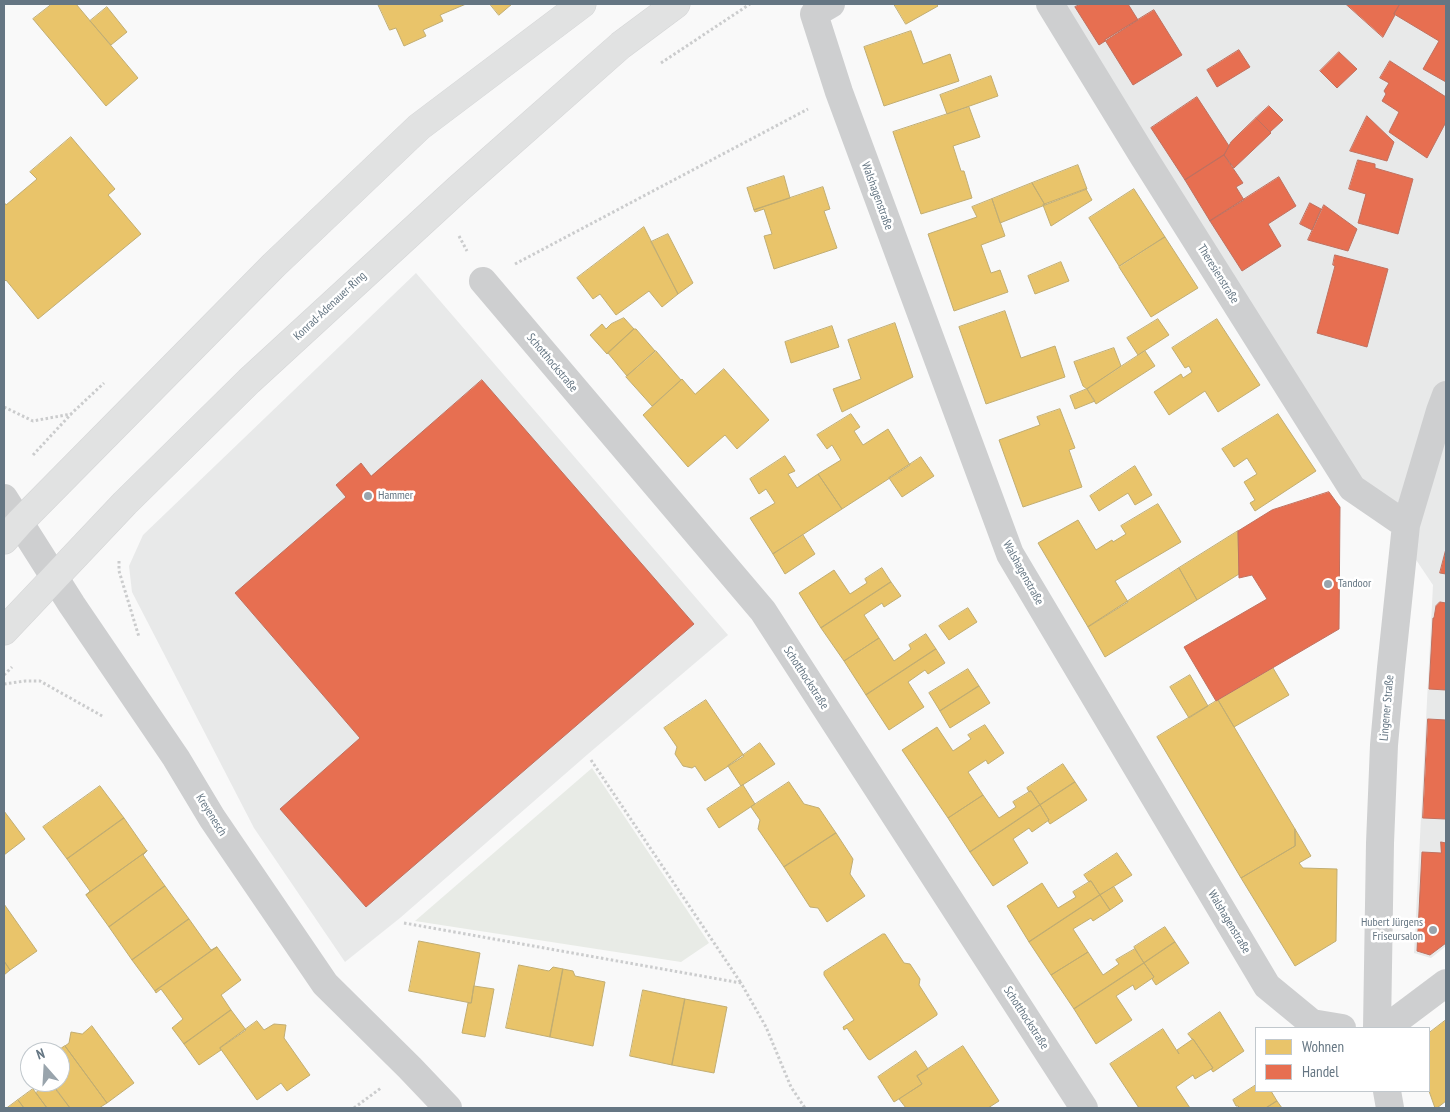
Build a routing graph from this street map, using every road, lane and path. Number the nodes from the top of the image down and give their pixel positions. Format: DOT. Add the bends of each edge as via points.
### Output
graph roads {
  1 [pos="582,4"];
  2 [pos="676,4"];
  3 [pos="1050,4"];
  4 [pos="823,9"];
  5 [pos="839,92"];
  6 [pos="458,235"];
  7 [pos="483,281"];
  8 [pos="1446,395"];
  9 [pos="4,407"];
  10 [pos="31,457"];
  11 [pos="4,498"];
  12 [pos="1406,525"];
  13 [pos="12,531"];
  14 [pos="55,578"];
  15 [pos="4,631"];
  16 [pos="4,684"];
  17 [pos="108,720"];
  18 [pos="591,760"];
  19 [pos="404,923"];
  20 [pos="741,983"];
  21 [pos="1446,983"];
  22 [pos="1336,1027"];
  23 [pos="1377,1027"];
  24 [pos="1387,1027"];
  25 [pos="1387,1092"];
  26 [pos="448,1108"];
  27 [pos="804,1108"];
  28 [pos="1084,1108"];
  29 [pos="1390,1108"];
  1 -- 13 [label="main road" via="419,127 274,265"];
  2 -- 14 [label="main road, Konrad-Adenauer-Ring" via="614,51 249,381 125,503"];
  3 -- 12 [label="street, Theresienstraße" via="1352,488"];
  4 -- 5 [label="street, Walshagenstraße"];
  5 -- 7 [label="path"];
  5 -- 22 [label="street, Walshagenstraße" via="1010,554 1267,986 1312,1023"];
  6 -- 7 [label="path"];
  7 -- 28 [label="street, Schotthockstraße" via="763,610"];
  8 -- 12 [label="street, Lingener Straße"];
  9 -- 10 [label="path" via="33,421 72,414"];
  11 -- 13 [label="street, Kreyenesch"];
  12 -- 23 [label="street, Lingener Straße" via="1384,745"];
  13 -- 14 [label="street, Kreyenesch"];
  14 -- 15 [label="main road, Konrad-Adenauer-Ring"];
  14 -- 26 [label="street, Kreyenesch" via="325,984"];
  16 -- 17 [label="path" via="40,681"];
  18 -- 20 [label="path"];
  19 -- 20 [label="path"];
  20 -- 27 [label="path" via="766,1027 791,1087"];
  21 -- 24 [label="street"];
  25 -- 29 [label="street"];
}
